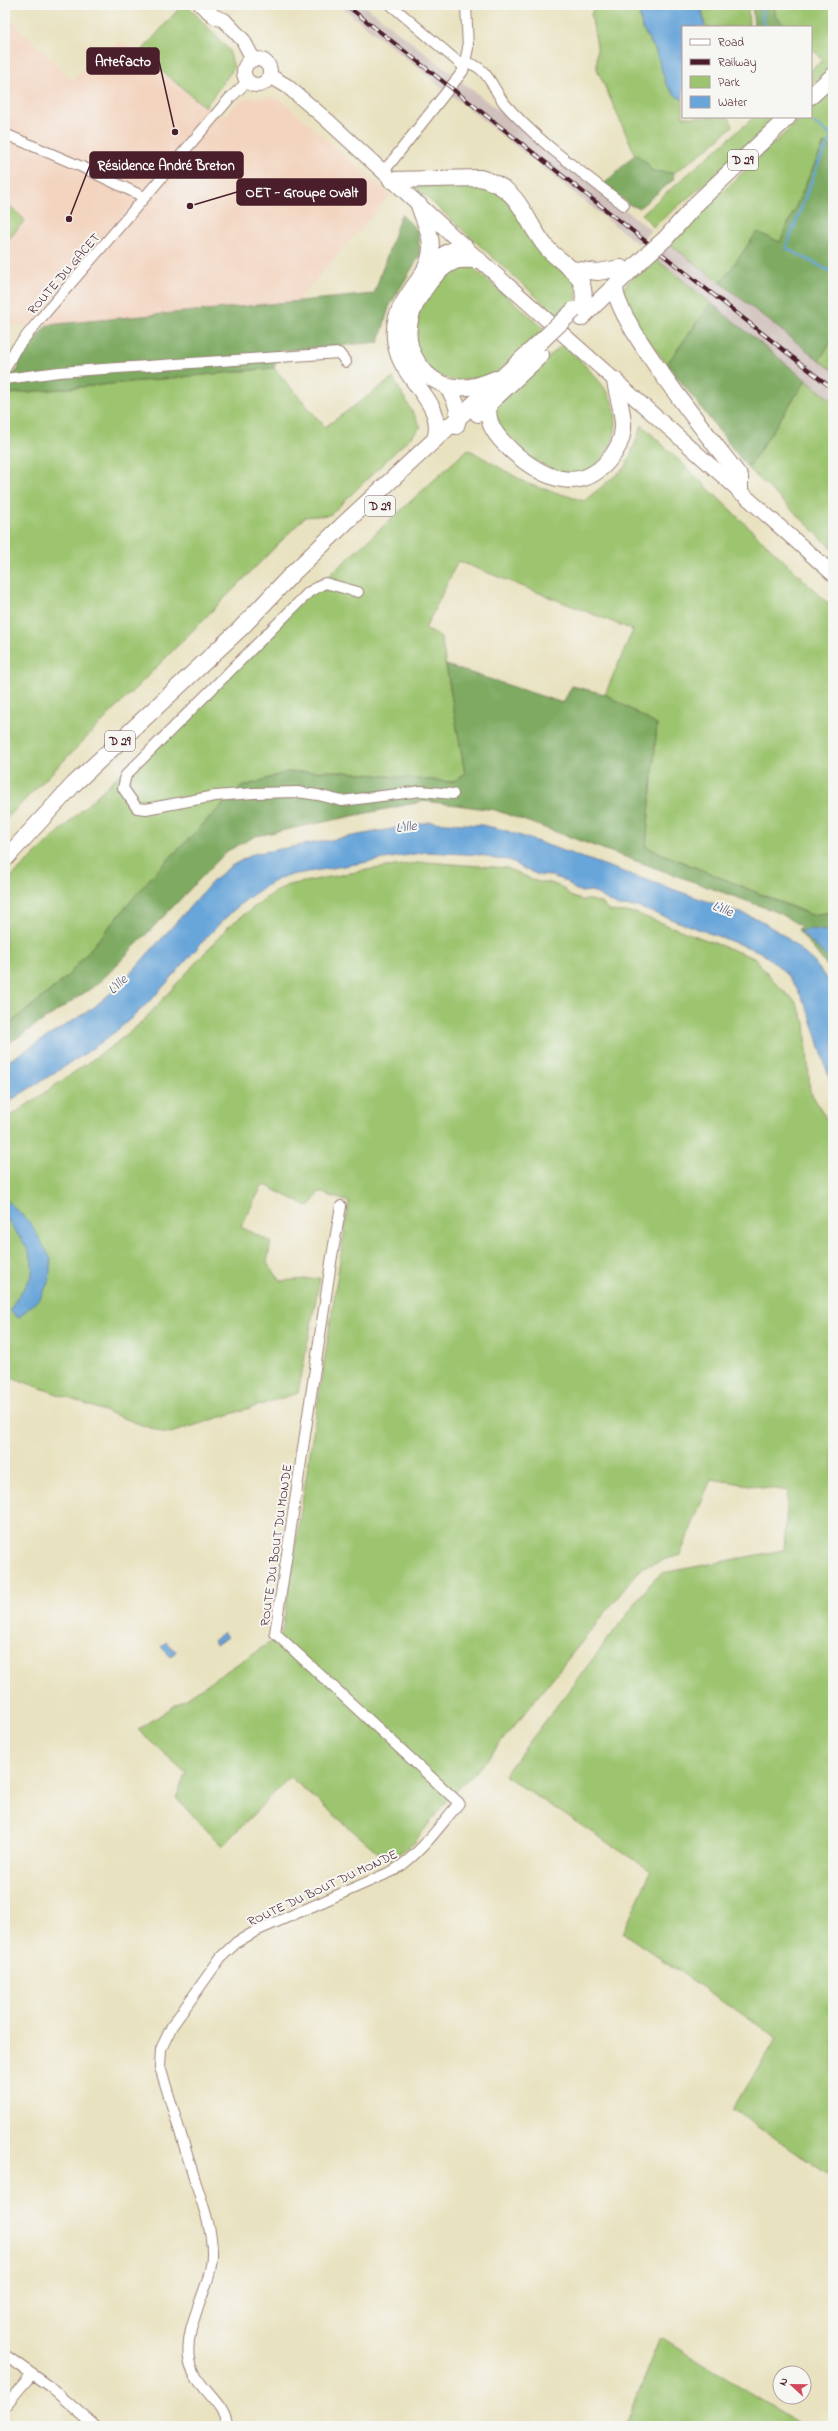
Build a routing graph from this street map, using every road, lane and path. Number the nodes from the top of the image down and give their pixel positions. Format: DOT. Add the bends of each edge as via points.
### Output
graph roads {
  1 [pos="202,5"];
  2 [pos="391,5"];
  3 [pos="466,5"];
  4 [pos="250,61"];
  5 [pos="465,65"];
  6 [pos="833,76"];
  7 [pos="267,79"];
  8 [pos="246,80"];
  9 [pos="812,95"];
  10 [pos="787,118"];
  11 [pos="6,134"];
  12 [pos="386,175"];
  13 [pos="144,197"];
  14 [pos="419,205"];
  15 [pos="624,205"];
  16 [pos="465,247"];
  17 [pos="646,250"];
  18 [pos="480,260"];
  19 [pos="426,266"];
  20 [pos="621,268"];
  21 [pos="570,269"];
  22 [pos="614,286"];
  23 [pos="580,310"];
  24 [pos="542,347"];
  25 [pos="346,362"];
  26 [pos="5,369"];
  27 [pos="502,376"];
  28 [pos="5,379"];
  29 [pos="615,380"];
  30 [pos="445,385"];
  31 [pos="489,404"];
  32 [pos="458,418"];
  33 [pos="439,443"];
  34 [pos="740,492"];
  35 [pos="833,574"];
  36 [pos="358,592"];
  37 [pos="453,794"];
  38 [pos="5,859"];
  39 [pos="341,1206"];
  40 [pos="5,2355"];
  41 [pos="32,2375"];
  42 [pos="5,2406"];
  43 [pos="95,2426"];
  44 [pos="227,2426"];
  1 -- 4 [label="main road" via="215,17 219,26"];
  2 -- 5 [label="street"];
  3 -- 5 [label="street" via="468,48"];
  4 -- 7 [label="main road" via="266,63"];
  4 -- 8 [label="main road" via="243,70"];
  5 -- 12 [label="street" via="451,88"];
  5 -- 15 [label="street" via="474,64 481,68 503,102 522,123"];
  6 -- 9 [label="main road"];
  7 -- 8 [label="main road" via="256,86"];
  7 -- 12 [label="main road" via="287,86"];
  8 -- 13 [label="street, ROUTE DU GACET"];
  10 -- 17 [label="main road, D 29"];
  11 -- 13 [label="street"];
  12 -- 14 [label="main road"];
  12 -- 21 [label="main road" via="469,177 498,184 518,202 547,248"];
  13 -- 26 [label="street, ROUTE DU GACET" via="15,350"];
  14 -- 16 [label="main road"];
  14 -- 19 [label="main road" via="431,241"];
  16 -- 18 [label="main road"];
  16 -- 19 [label="main road" via="448,252"];
  17 -- 20 [label="main road, D 29"];
  17 -- 22 [label="main road, D 29"];
  18 -- 29 [label="main road"];
  18 -- 30 [label="main road" via="457,260 443,268 426,286 409,321 409,340 415,359 425,373"];
  19 -- 33 [label="main road" via="401,307 397,317 396,336 399,356 406,370 435,412"];
  20 -- 21 [label="main road" via="598,272"];
  20 -- 23 [label="main road, D 29"];
  21 -- 23 [label="main road" via="581,282"];
  22 -- 23 [label="main road, D 29"];
  22 -- 34 [label="main road" via="617,301 626,320 643,347 740,477"];
  23 -- 24 [label="main road, D 29, bridge"];
  24 -- 27 [label="main road, D 29"];
  24 -- 31 [label="main road, D 29"];
  25 -- 28 [label="street" via="339,353 59,372"];
  27 -- 30 [label="main road" via="474,387 459,388"];
  27 -- 32 [label="main road, D 29"];
  29 -- 31 [label="main road" via="623,417 622,439 602,468 580,479 557,479 544,475 524,462 493,430 488,416"];
  29 -- 34 [label="main road"];
  30 -- 32 [label="main road" via="456,403"];
  31 -- 33 [label="main road, D 29"];
  32 -- 33 [label="main road, D 29"];
  33 -- 38 [label="main road, D 29" via="298,568 240,628 74,784"];
  34 -- 35 [label="main road"];
  36 -- 37 [label="street" via="325,583 309,592 126,775 123,788 137,808 146,809 216,796 254,793 297,792 342,801 421,791"];
  39 -- 44 [label="street, ROUTE DU BOUT DU MONDE" via="275,1633 459,1803 421,1849 395,1870 256,1931 237,1942 221,1957 172,2026 161,2049 160,2067 208,2222 212,2256 209,2276 192,2323 187,2347 190,2366 200,2385 218,2406"];
  40 -- 41 [label="street"];
  41 -- 42 [label="street"];
  41 -- 43 [label="street" via="49,2386"];
}
